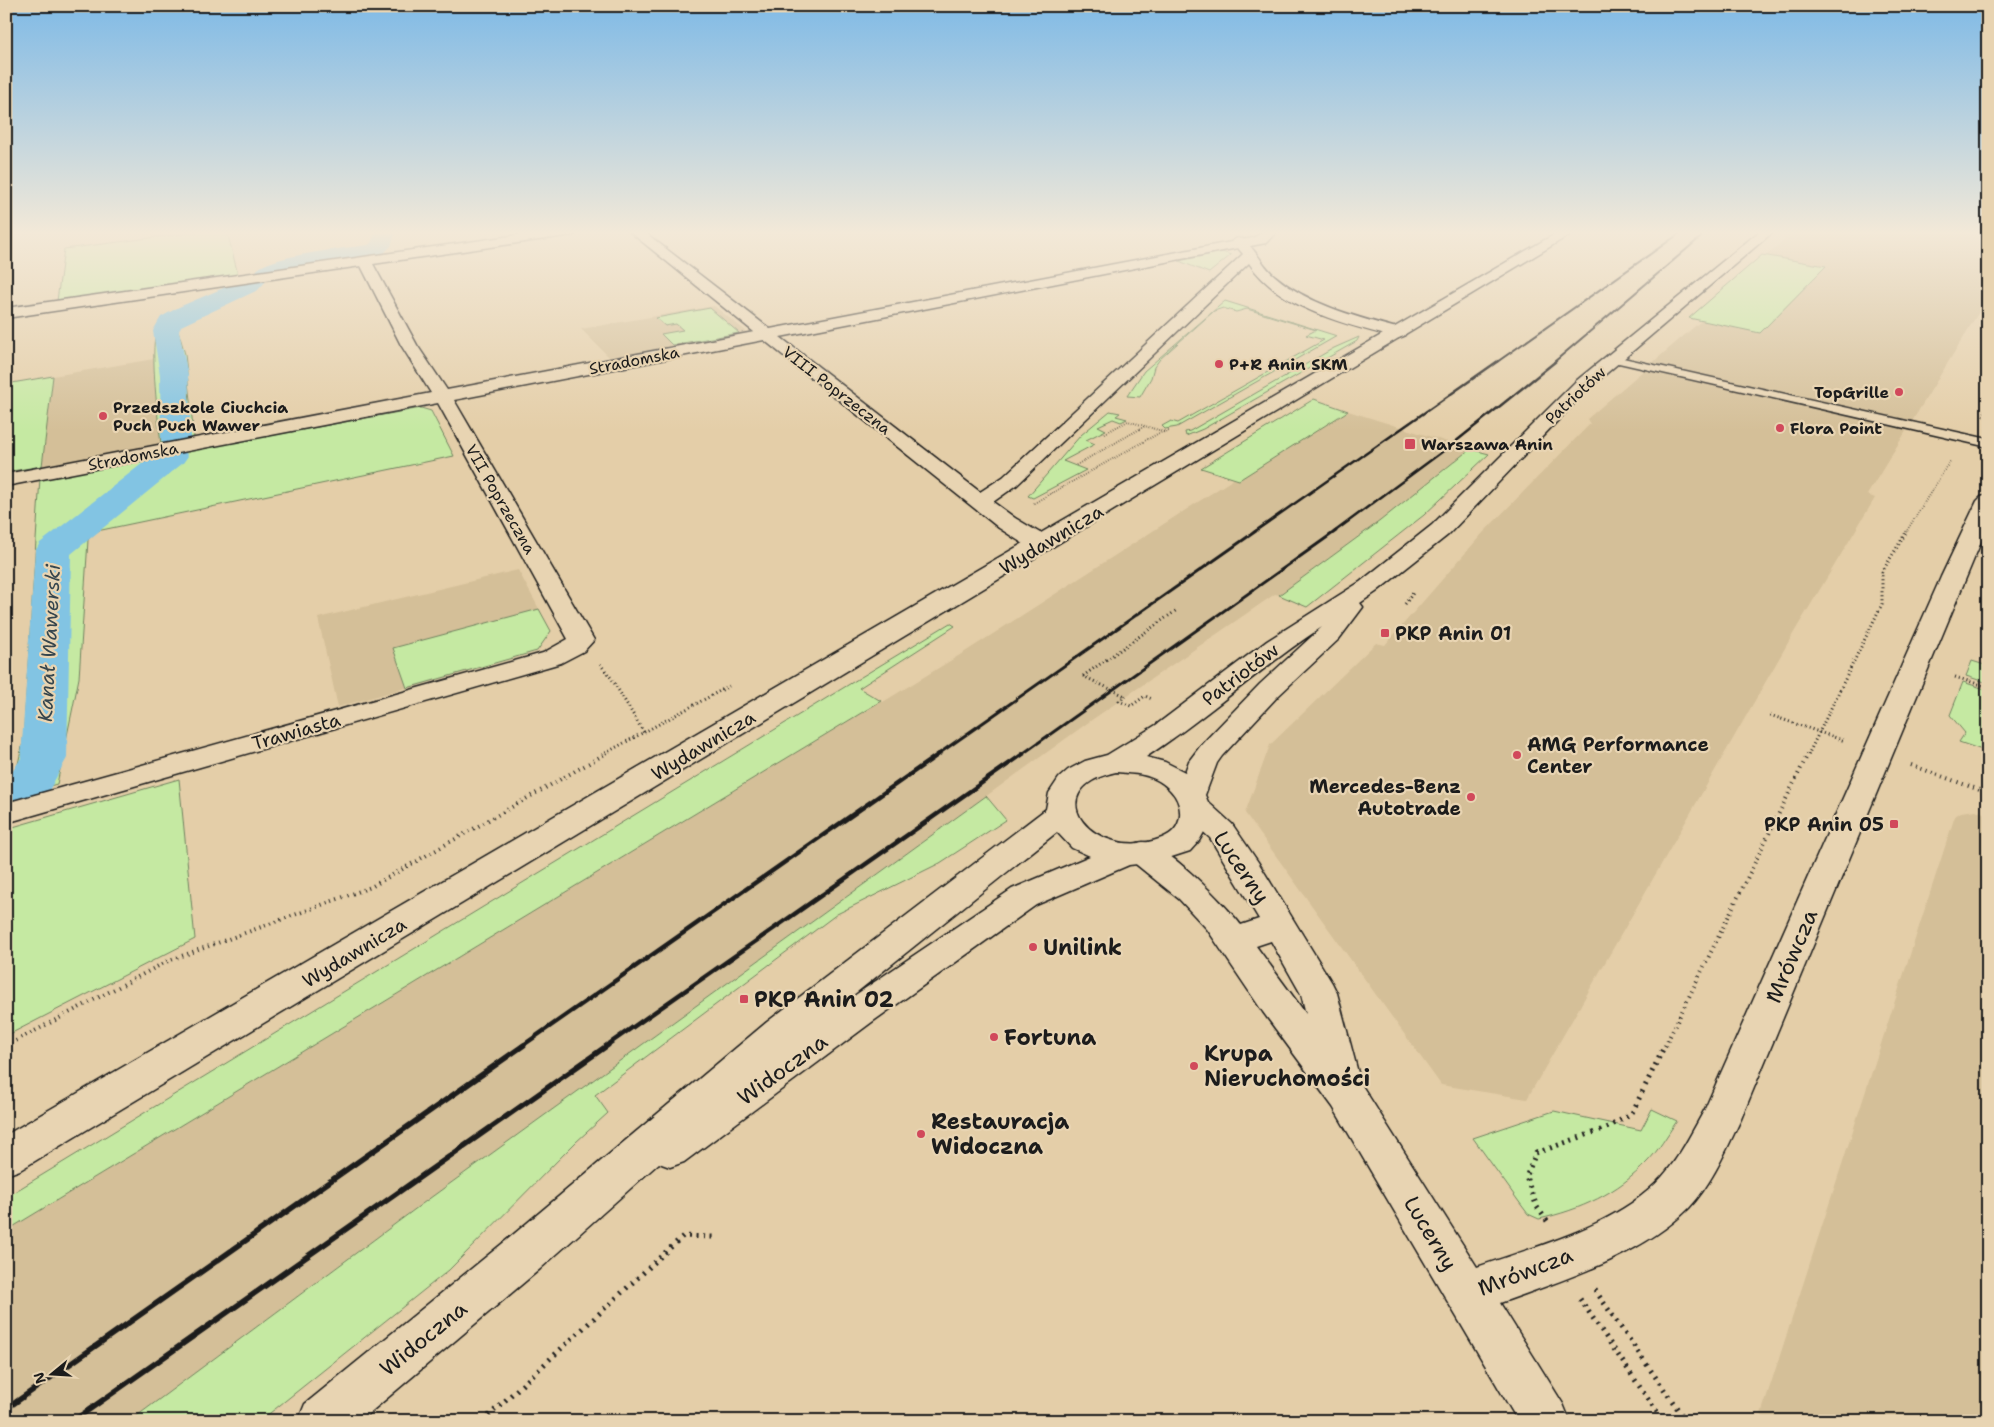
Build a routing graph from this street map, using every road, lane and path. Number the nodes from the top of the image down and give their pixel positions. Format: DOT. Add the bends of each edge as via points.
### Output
graph roads {
  1 [pos="107,298"];
  2 [pos="384,298"];
  3 [pos="720,298"];
  4 [pos="971,298"];
  5 [pos="1197,298"];
  6 [pos="1301,298"];
  7 [pos="1458,298"];
  8 [pos="1688,298"];
  9 [pos="6,312"];
  10 [pos="1398,333"];
  11 [pos="766,334"];
  12 [pos="1614,359"];
  13 [pos="442,397"];
  14 [pos="1988,400"];
  15 [pos="1145,426"];
  16 [pos="1172,431"];
  17 [pos="1165,432"];
  18 [pos="1098,437"];
  19 [pos="1964,437"];
  20 [pos="1988,443"];
  21 [pos="1076,465"];
  22 [pos="6,480"];
  23 [pos="980,501"];
  24 [pos="1988,501"];
  25 [pos="1033,503"];
  26 [pos="1042,544"];
  27 [pos="1368,587"];
  28 [pos="1177,610"];
  29 [pos="580,640"];
  30 [pos="1956,677"];
  31 [pos="731,685"];
  32 [pos="1988,687"];
  33 [pos="1126,696"];
  34 [pos="1770,715"];
  35 [pos="1819,731"];
  36 [pos="644,733"];
  37 [pos="1850,743"];
  38 [pos="1905,763"];
  39 [pos="1116,764"];
  40 [pos="1988,793"];
  41 [pos="1194,802"];
  42 [pos="6,813"];
  43 [pos="1061,813"];
  44 [pos="1134,854"];
  45 [pos="1279,925"];
  46 [pos="1233,940"];
  47 [pos="6,1046"];
  48 [pos="1347,1095"];
  49 [pos="6,1158"];
  50 [pos="713,1237"];
  51 [pos="524,1254"];
  52 [pos="1570,1255"];
  53 [pos="1467,1293"];
  54 [pos="1580,1299"];
  55 [pos="322,1421"];
  56 [pos="483,1421"];
  57 [pos="1546,1421"];
  58 [pos="1663,1421"];
  59 [pos="1686,1421"];
  1 -- 9 [label="street"];
  2 -- 13 [label="street, VII Poprzeczna"];
  3 -- 11 [label="street, VIII Poprzeczna"];
  4 -- 11 [label="street, Stradomska"];
  5 -- 23 [label="street" via="1099,399 1017,474"];
  6 -- 10 [label="street" via="1344,317"];
  7 -- 10 [label="street, Wydawnicza"];
  8 -- 12 [label="street, Patriotów"];
  10 -- 26 [label="street, Wydawnicza"];
  11 -- 13 [label="street, Stradomska"];
  11 -- 23 [label="street, VIII Poprzeczna"];
  12 -- 19 [label="lane"];
  12 -- 27 [label="street, Patriotów" via="1582,385 1440,530"];
  13 -- 22 [label="street, Stradomska"];
  13 -- 29 [label="street, VII Poprzeczna"];
  14 -- 19 [label="path" via="1981,422"];
  15 -- 17 [label="path"];
  15 -- 18 [label="path" via="1128,421"];
  15 -- 21 [label="path"];
  16 -- 17 [label="path"];
  17 -- 25 [label="path"];
  19 -- 20 [label="lane"];
  19 -- 35 [label="path" via="1882,572 1882,604"];
  23 -- 26 [label="street, VIII Poprzeczna" via="1007,523"];
  24 -- 52 [label="street, Mrówcza" via="1722,1119 1676,1193 1652,1213 1618,1233"];
  26 -- 49 [label="street, Wydawnicza"];
  27 -- 39 [label="street, Patriotów" via="1276,646 1166,731"];
  27 -- 41 [label="street, Patriotów" via="1330,634 1269,690 1203,761"];
  28 -- 33 [label="path" via="1083,676"];
  29 -- 36 [label="path" via="612,679"];
  29 -- 42 [label="street, Trawiasta" via="577,645 552,658"];
  30 -- 32 [label="path"];
  31 -- 36 [label="path"];
  34 -- 35 [label="path"];
  35 -- 37 [label="path"];
  35 -- 52 [label="path" via="1632,1113 1608,1127 1536,1153 1526,1178 1537,1207"];
  36 -- 47 [label="path" via="371,887 168,961"];
  38 -- 40 [label="path"];
  39 -- 41 [label="street" via="1146,766 1172,777"];
  39 -- 43 [label="street" via="1091,769 1072,780 1062,795"];
  41 -- 44 [label="street" via="1193,828 1178,843 1153,853"];
  41 -- 45 [label="street, Lucerny" via="1221,831"];
  43 -- 44 [label="street" via="1069,827 1083,840 1102,849"];
  43 -- 51 [label="street, Widoczna" via="780,1033"];
  44 -- 46 [label="street, Lucerny" via="1192,891"];
  44 -- 51 [label="street, Widoczna" via="1050,883 1024,897"];
  45 -- 46 [label="street"];
  45 -- 48 [label="street, Lucerny" via="1319,993"];
  46 -- 48 [label="street, Lucerny"];
  48 -- 53 [label="street, Lucerny"];
  50 -- 56 [label="path" via="684,1236"];
  51 -- 55 [label="street, Widoczna"];
  52 -- 53 [label="street, Mrówcza"];
  52 -- 59 [label="path"];
  53 -- 57 [label="street, Lucerny"];
  54 -- 58 [label="path"];
}
